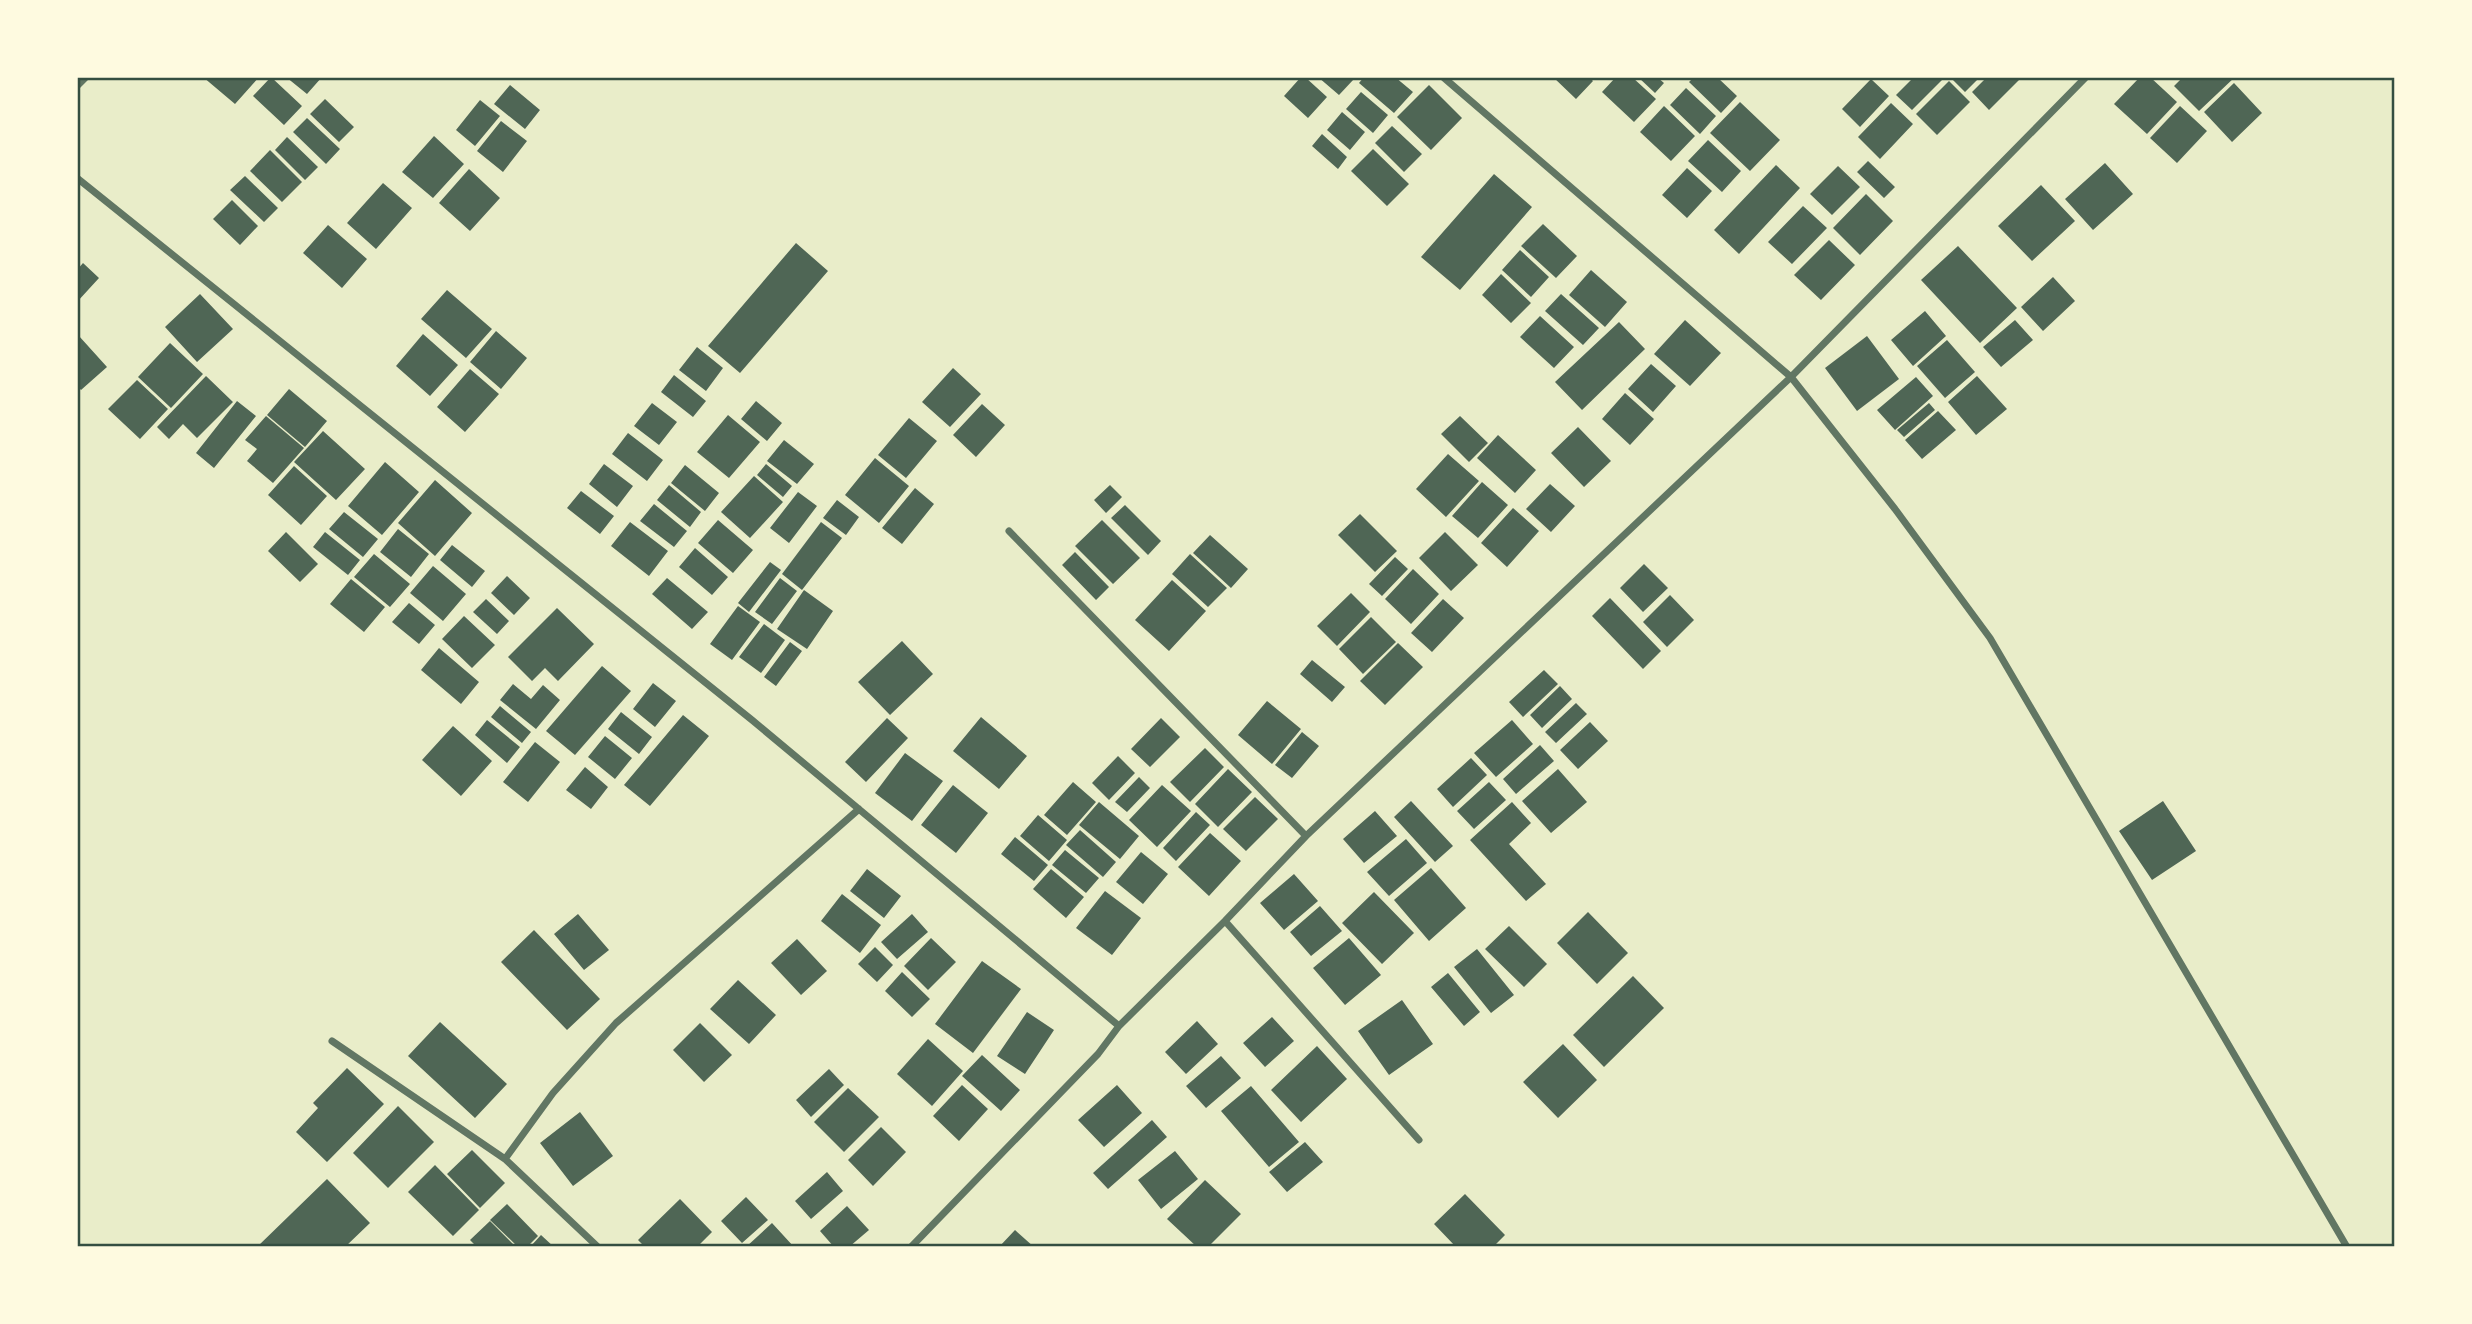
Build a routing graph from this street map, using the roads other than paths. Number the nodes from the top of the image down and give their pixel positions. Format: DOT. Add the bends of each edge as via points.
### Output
graph roads {
  1 [pos="86,77"];
  2 [pos="1443,77"];
  3 [pos="2086,77"];
  4 [pos="77,86"];
  5 [pos="77,178"];
  6 [pos="1791,377"];
  7 [pos="1009,531"];
  8 [pos="859,809"];
  9 [pos="1306,836"];
  10 [pos="1225,921"];
  11 [pos="1119,1026"];
  12 [pos="332,1041"];
  13 [pos="1419,1140"];
  14 [pos="505,1159"];
  15 [pos="598,1247"];
  16 [pos="911,1247"];
  17 [pos="2347,1247"];
  1 -- 4 [label="street"];
  2 -- 6 [label="street"];
  3 -- 6 [label="street"];
  5 -- 8 [label="street"];
  6 -- 9 [label="street"];
  6 -- 17 [label="street" via="1990,638"];
  7 -- 9 [label="street"];
  8 -- 11 [label="street"];
  8 -- 14 [label="street" via="615,1023"];
  9 -- 10 [label="street"];
  10 -- 11 [label="street"];
  10 -- 13 [label="street"];
  11 -- 16 [label="street" via="1098,1054"];
  12 -- 14 [label="street"];
  14 -- 15 [label="street"];
}
